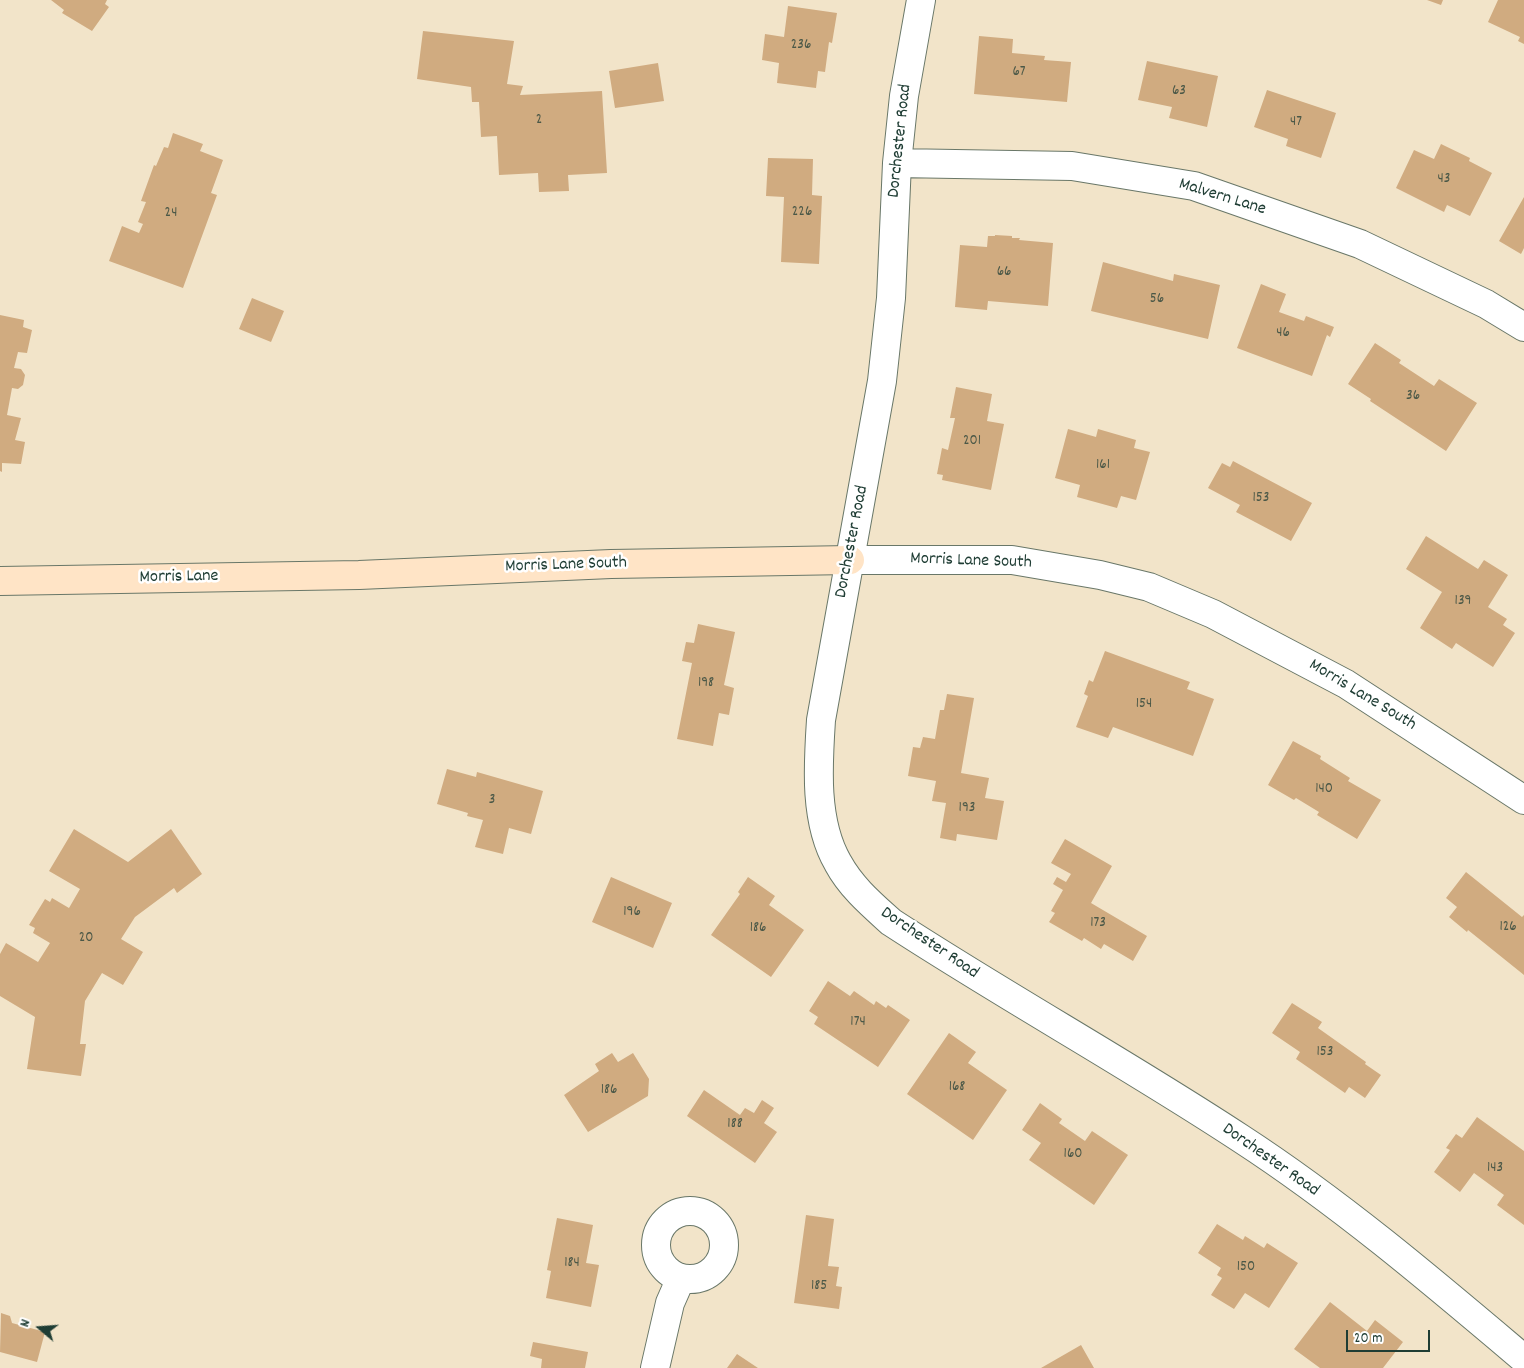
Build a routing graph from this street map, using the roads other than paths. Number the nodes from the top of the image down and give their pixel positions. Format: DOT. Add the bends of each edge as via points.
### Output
graph roads {
  1 [pos="921,0"];
  2 [pos="897,163"];
  3 [pos="1524,327"];
  4 [pos="850,560"];
  5 [pos="359,575"];
  6 [pos="0,581"];
  7 [pos="1524,800"];
  8 [pos="681,1278"];
  9 [pos="1524,1359"];
  10 [pos="656,1368"];
  1 -- 2 [label="street, Dorchester Road" via="904,96"];
  2 -- 3 [label="street, Malvern Lane" via="1072,166 1194,186 1360,244 1486,304"];
  2 -- 4 [label="street, Dorchester Road" via="891,298 882,381"];
  4 -- 5 [label="street, Morris Lane South" via="611,564"];
  4 -- 7 [label="street, Morris Lane South" via="1012,560 1149,587 1213,614 1346,684"];
  4 -- 9 [label="street, Dorchester Road" via="821,720 818,772 827,832 837,861 854,887 891,922 1240,1138 1305,1183"];
  5 -- 6 [label="street, Morris Lane"];
  8 -- 10 [label="street" via="670,1303"];
}
